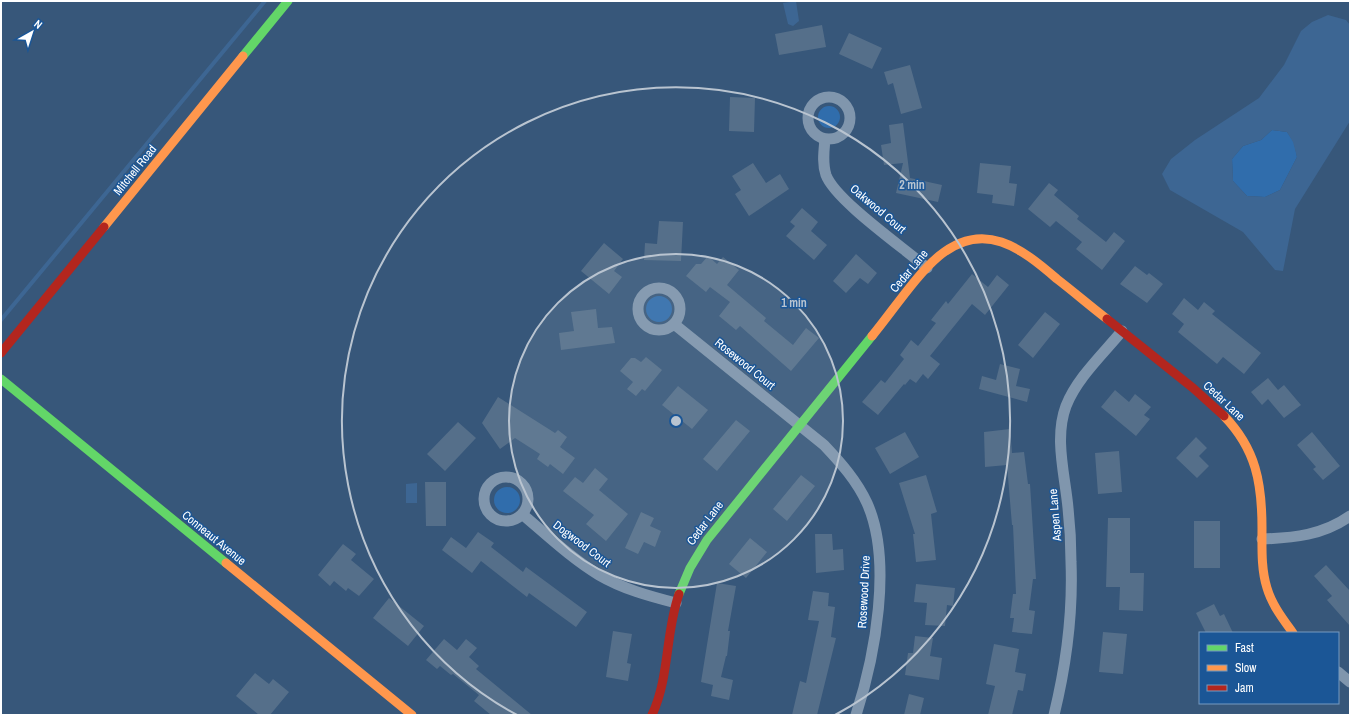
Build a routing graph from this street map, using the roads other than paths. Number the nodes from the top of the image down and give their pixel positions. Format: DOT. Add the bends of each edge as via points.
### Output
graph roads {
  1 [pos="288,1"];
  2 [pos="825,139"];
  3 [pos="927,268"];
  4 [pos="674,324"];
  5 [pos="1122,331"];
  6 [pos="1,353"];
  7 [pos="1,379"];
  8 [pos="800,426"];
  9 [pos="522,514"];
  10 [pos="1350,516"];
  11 [pos="1262,539"];
  12 [pos="676,603"];
  13 [pos="1292,632"];
  14 [pos="1339,673"];
  15 [pos="1350,682"];
  16 [pos="412,715"];
  17 [pos="652,715"];
  18 [pos="856,715"];
  19 [pos="1054,715"];
  1 -- 6 [label="street, Mitchell Road"];
  2 -- 3 [label="street, Oakwood Court" via="823,164 827,177 837,191"];
  3 -- 5 [label="street, Cedar Lane" via="946,249 966,240 988,238 1009,243 1026,253"];
  3 -- 8 [label="street, Cedar Lane"];
  4 -- 8 [label="street, Rosewood Court"];
  5 -- 11 [label="street, Cedar Lane" via="1228,419 1243,438 1257,470"];
  5 -- 19 [label="street, Aspen Lane" via="1077,385 1063,417 1060,436 1072,563 1066,648"];
  7 -- 16 [label="street, Conneaut Avenue"];
  8 -- 12 [label="street, Cedar Lane" via="707,540 685,577"];
  8 -- 18 [label="street, Rosewood Drive" via="824,445 857,485 874,523 879,543 880,585 873,648"];
  9 -- 12 [label="street, Dogwood Court" via="599,575 628,589"];
  10 -- 11 [label="street" via="1332,527 1300,537"];
  11 -- 13 [label="street, Cedar Lane" via="1266,591 1276,613"];
  12 -- 17 [label="street, Cedar Lane" via="667,671 662,692"];
  14 -- 15 [label="street"];
}
